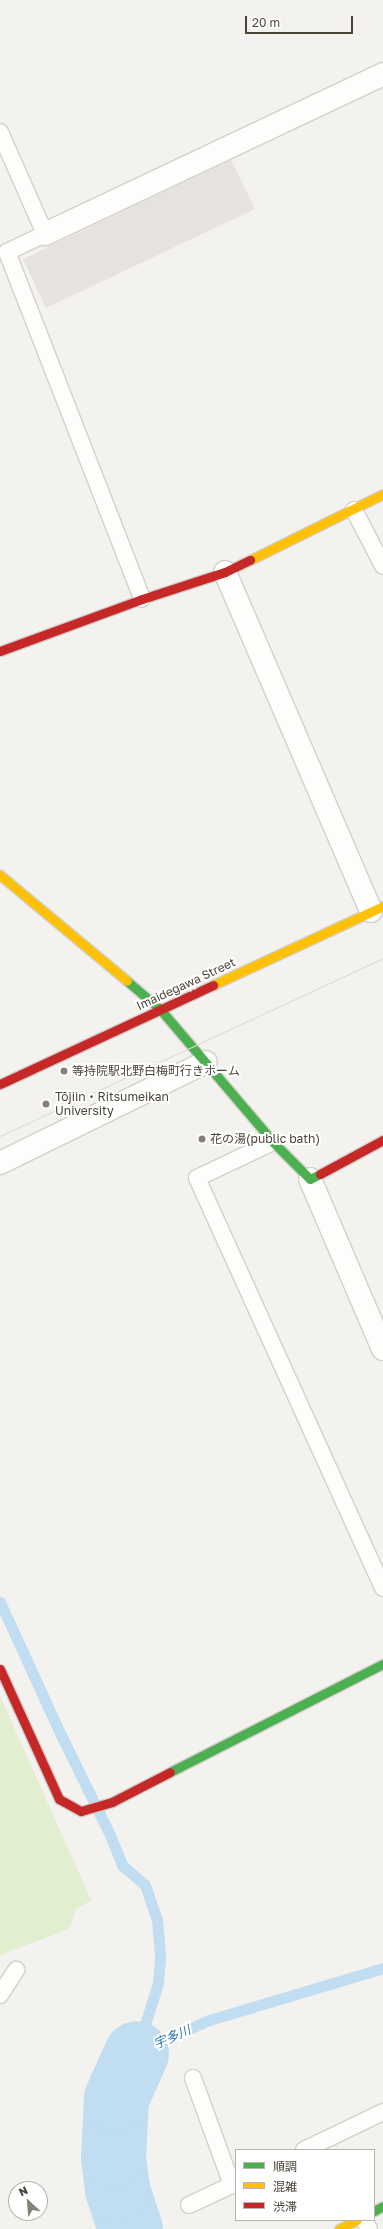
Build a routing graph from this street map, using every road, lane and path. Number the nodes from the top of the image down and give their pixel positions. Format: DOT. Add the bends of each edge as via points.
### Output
graph roads {
  1 [pos="383,74"];
  2 [pos="0,132"];
  3 [pos="45,234"];
  4 [pos="383,494"];
  5 [pos="354,510"];
  6 [pos="383,566"];
  7 [pos="226,572"];
  8 [pos="142,599"];
  9 [pos="0,651"];
  10 [pos="0,875"];
  11 [pos="377,908"];
  12 [pos="160,1010"];
  13 [pos="206,1062"];
  14 [pos="0,1084"];
  15 [pos="383,1140"];
  16 [pos="273,1142"];
  17 [pos="0,1163"];
  18 [pos="310,1179"];
  19 [pos="383,1349"];
  20 [pos="383,1588"];
  21 [pos="383,1664"];
  22 [pos="0,1669"];
  23 [pos="16,1970"];
  24 [pos="0,1995"];
  25 [pos="193,2078"];
  26 [pos="383,2112"];
  27 [pos="306,2149"];
  28 [pos="234,2184"];
  29 [pos="189,2205"];
  30 [pos="355,2221"];
  31 [pos="339,2229"];
  1 -- 3 [label="street"];
  2 -- 3 [label="lane"];
  3 -- 8 [label="lane" via="7,252"];
  4 -- 5 [label="street"];
  5 -- 6 [label="lane"];
  5 -- 7 [label="street"];
  7 -- 8 [label="street"];
  7 -- 11 [label="street"];
  8 -- 9 [label="street"];
  10 -- 12 [label="street"];
  11 -- 12 [label="street, Imaidegawa Street"];
  12 -- 13 [label="street"];
  12 -- 14 [label="street, Imaidegawa Street"];
  13 -- 16 [label="street"];
  13 -- 17 [label="street"];
  15 -- 18 [label="street"];
  16 -- 18 [label="street"];
  16 -- 20 [label="lane" via="197,1178"];
  18 -- 19 [label="street"];
  21 -- 22 [label="street" via="112,1802 81,1811 59,1800"];
  23 -- 24 [label="lane"];
  25 -- 28 [label="lane"];
  26 -- 27 [label="lane"];
  28 -- 29 [label="lane"];
  30 -- 31 [label="street"];
}
